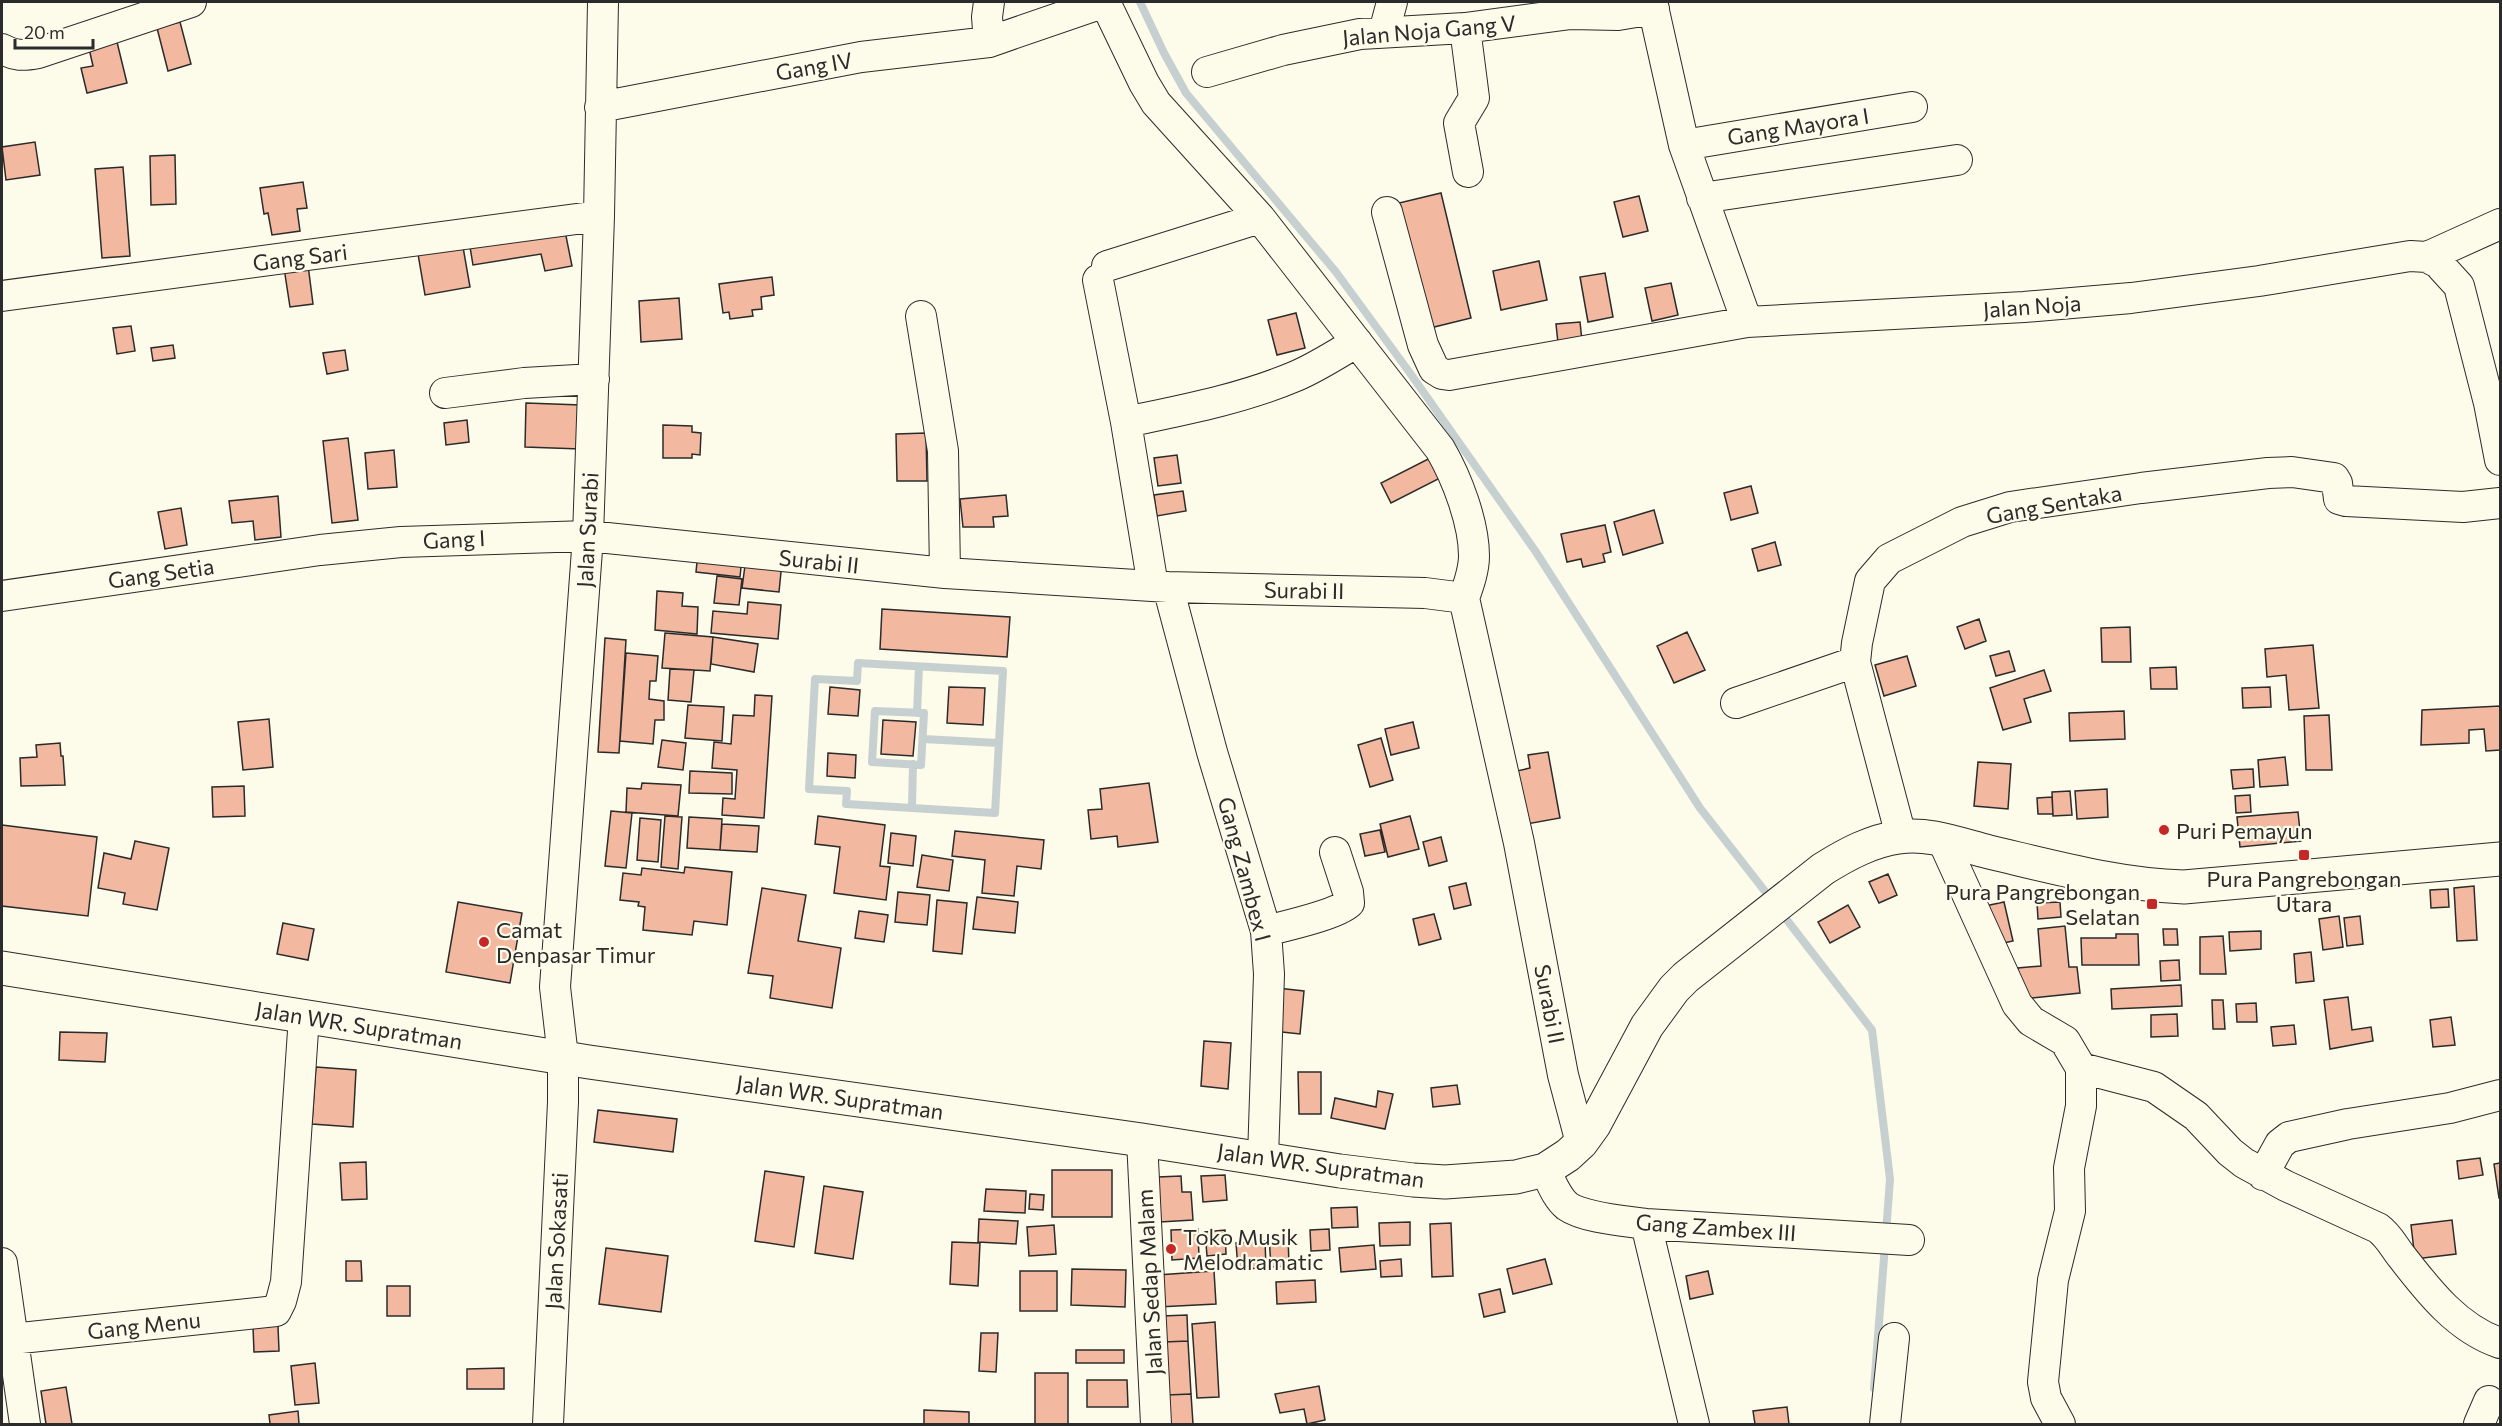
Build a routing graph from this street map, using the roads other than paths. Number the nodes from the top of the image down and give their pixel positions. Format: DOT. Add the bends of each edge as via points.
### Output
graph roads {
  1 [pos="191,2"];
  2 [pos="603,2"];
  3 [pos="989,2"];
  4 [pos="1105,2"];
  5 [pos="1392,2"];
  6 [pos="1653,5"];
  7 [pos="1465,28"];
  8 [pos="1384,32"];
  9 [pos="989,42"];
  10 [pos="2,49"];
  11 [pos="1207,72"];
  12 [pos="600,107"];
  13 [pos="1912,107"];
  14 [pos="1684,145"];
  15 [pos="1957,160"];
  16 [pos="1468,172"];
  17 [pos="1702,198"];
  18 [pos="1387,212"];
  19 [pos="599,216"];
  20 [pos="1260,218"];
  21 [pos="2500,224"];
  22 [pos="2470,237"];
  23 [pos="2427,256"];
  24 [pos="2459,286"];
  25 [pos="2,296"];
  26 [pos="921,316"];
  27 [pos="1747,322"];
  28 [pos="1357,342"];
  29 [pos="594,379"];
  30 [pos="445,393"];
  31 [pos="1126,422"];
  32 [pos="2500,460"];
  33 [pos="2500,503"];
  34 [pos="588,536"];
  35 [pos="320,550"];
  36 [pos="945,573"];
  37 [pos="1161,587"];
  38 [pos="2,596"];
  39 [pos="1464,597"];
  40 [pos="1855,662"];
  41 [pos="1736,703"];
  42 [pos="1901,836"];
  43 [pos="1943,841"];
  44 [pos="1335,852"];
  45 [pos="2500,859"];
  46 [pos="1266,931"];
  47 [pos="2,968"];
  48 [pos="304,1016"];
  49 [pos="563,1058"];
  50 [pos="2080,1068"];
  51 [pos="2500,1095"];
  52 [pos="1142,1140"];
  53 [pos="1581,1143"];
  54 [pos="1263,1158"];
  55 [pos="1545,1170"];
  56 [pos="2263,1175"];
  57 [pos="1646,1224"];
  58 [pos="1896,1239"];
  59 [pos="2,1263"];
  60 [pos="1894,1338"];
  61 [pos="7,1340"];
  62 [pos="2500,1343"];
  63 [pos="24,1425"];
  64 [pos="548,1425"];
  65 [pos="1156,1425"];
  66 [pos="1694,1425"];
  67 [pos="1885,1425"];
  68 [pos="2060,1425"];
  1 -- 10 [label="street" via="38,53 14,55"];
  2 -- 12 [label="street, Jalan Surabi"];
  3 -- 9 [label="street"];
  4 -- 9 [label="street, Gang IV"];
  4 -- 20 [label="street" via="1156,103"];
  5 -- 8 [label="street"];
  6 -- 7 [label="street, Jalan Noja Gang V" via="1618,15 1571,14"];
  6 -- 14 [label="street"];
  7 -- 8 [label="street, Jalan Noja Gang V"];
  7 -- 16 [label="street" via="1474,98 1460,123"];
  8 -- 11 [label="street, Jalan Noja Gang V" via="1321,41"];
  9 -- 12 [label="street, Gang IV" via="861,57"];
  12 -- 19 [label="street, Jalan Surabi"];
  13 -- 14 [label="street, Gang Mayora I"];
  14 -- 17 [label="street"];
  15 -- 17 [label="street"];
  17 -- 27 [label="street"];
  18 -- 27 [label="street, Jalan Noja" via="1423,345 1434,369 1442,374"];
  19 -- 25 [label="street, Gang Sari"];
  19 -- 29 [label="street, Jalan Surabi"];
  20 -- 28 [label="street"];
  20 -- 31 [label="street, Gang Zambex I" via="1103,273"];
  21 -- 22 [label="street, Jalan Noja"];
  22 -- 23 [label="street, Jalan Noja"];
  22 -- 24 [label="street"];
  23 -- 24 [label="street"];
  23 -- 27 [label="street, Jalan Noja" via="2131,298"];
  24 -- 32 [label="street"];
  26 -- 36 [label="street" via="943,451"];
  28 -- 31 [label="street" via="1275,384"];
  28 -- 39 [label="street" via="1453,471 1473,543 1473,568"];
  29 -- 30 [label="street"];
  29 -- 34 [label="street, Jalan Surabi"];
  31 -- 37 [label="street, Gang Zambex I"];
  33 -- 40 [label="street, Gang Sentaka" via="2463,507 2346,501 2339,499 2334,478 2292,472 2010,507 1962,522 1889,560 1870,581"];
  34 -- 35 [label="street, Gang I" via="466,538"];
  34 -- 36 [label="street, Surabi II"];
  34 -- 49 [label="street, Jalan Surabi" via="556,961"];
  35 -- 38 [label="street, Gang Setia"];
  36 -- 37 [label="street, Surabi II"];
  37 -- 39 [label="street, Surabi II"];
  37 -- 46 [label="street, Gang Zambex I"];
  39 -- 53 [label="street, Surabi II" via="1514,820 1563,1075"];
  40 -- 41 [label="street"];
  40 -- 42 [label="street, Gang Sentaka"];
  42 -- 43 [label="main road, Jalan WR. Supratman"];
  42 -- 53 [label="main road, Jalan WR. Supratman" via="1840,858 1793,891 1674,989 1632,1052 1608,1102"];
  43 -- 45 [label="main road, Jalan WR. Supratman" via="2073,872 2184,887"];
  43 -- 50 [label="street" via="2017,1004 2031,1021 2070,1046"];
  44 -- 46 [label="street" via="1348,903"];
  46 -- 54 [label="street, Gang Zambex I" via="1269,974"];
  47 -- 48 [label="main road, Jalan WR. Supratman"];
  48 -- 49 [label="main road, Jalan WR. Supratman"];
  48 -- 61 [label="street, Gang Menu" via="286,1282 276,1311"];
  49 -- 52 [label="main road, Jalan WR. Supratman"];
  49 -- 64 [label="street, Jalan Sokasati"];
  50 -- 56 [label="street" via="2154,1087 2196,1116 2230,1152"];
  50 -- 68 [label="street" via="2081,1106 2068,1168 2070,1211 2053,1280 2043,1382 2046,1398"];
  51 -- 56 [label="street" via="2289,1137 2280,1144"];
  52 -- 54 [label="main road, Jalan WR. Supratman"];
  52 -- 65 [label="street, Jalan Sedap Malam"];
  53 -- 55 [label="main road, Jalan WR. Supratman"];
  54 -- 55 [label="main road, Jalan WR. Supratman" via="1445,1182 1516,1177"];
  55 -- 57 [label="street, Gang Zambex III" via="1567,1206"];
  56 -- 62 [label="street" via="2378,1228 2452,1314 2474,1331"];
  57 -- 58 [label="street, Gang Zambex III"];
  57 -- 66 [label="street"];
  59 -- 61 [label="street"];
  60 -- 67 [label="street"];
  61 -- 63 [label="street"];
}
